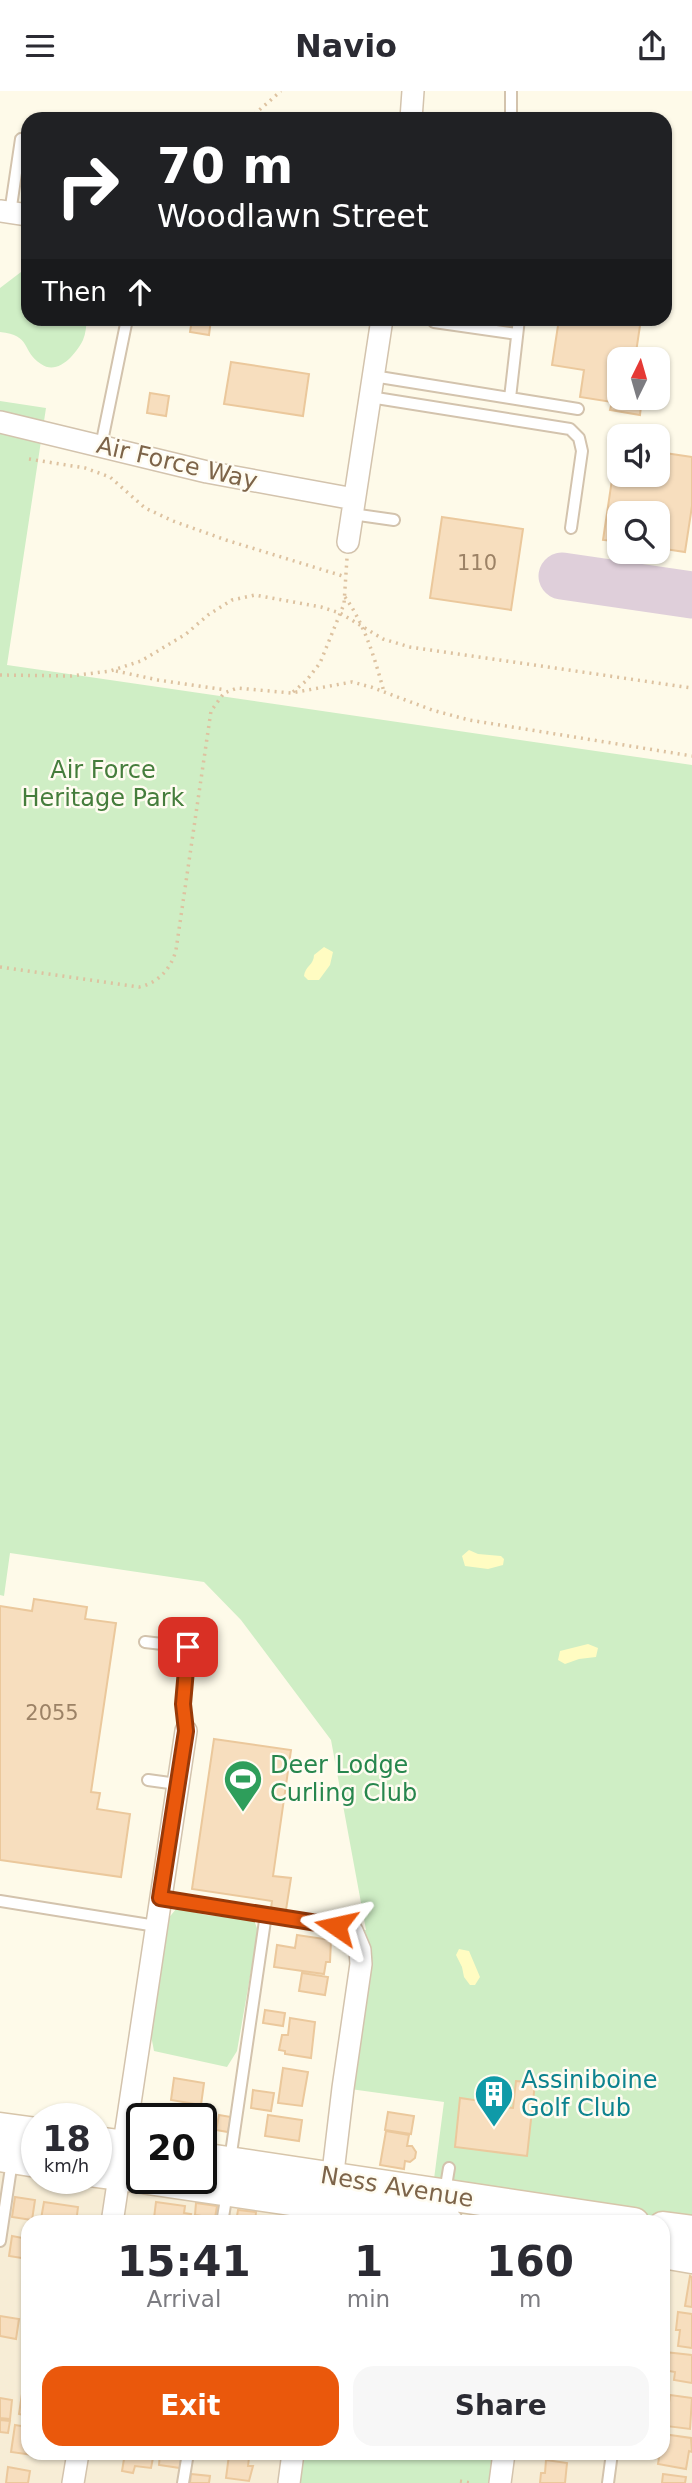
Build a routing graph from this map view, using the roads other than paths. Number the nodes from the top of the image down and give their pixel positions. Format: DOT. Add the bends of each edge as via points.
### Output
graph roads {
  1 [pos="413,91"];
  2 [pos="511,91"];
  3 [pos="412,112"];
  4 [pos="511,112"];
  5 [pos="21,139"];
  6 [pos="13,213"];
  7 [pos="126,326"];
  8 [pos="381,326"];
  9 [pos="462,326"];
  10 [pos="518,326"];
  11 [pos="517,334"];
  12 [pos="371,386"];
  13 [pos="510,398"];
  14 [pos="578,409"];
  15 [pos="0,422"];
  16 [pos="101,446"];
  17 [pos="353,507"];
  18 [pos="394,520"];
  19 [pos="571,527"];
  20 [pos="348,542"];
  21 [pos="145,1642"];
  22 [pos="186,1731"];
  23 [pos="148,1780"];
  24 [pos="177,1784"];
  25 [pos="160,1898"];
  26 [pos="0,1901"];
  27 [pos="266,1914"];
  28 [pos="156,1926"];
  29 [pos="352,1931"];
  30 [pos="0,2128"];
  31 [pos="21,2131"];
  32 [pos="16,2159"];
  33 [pos="120,2160"];
  34 [pos="219,2170"];
  35 [pos="447,2195"];
  36 [pos="330,2202"];
  37 [pos="113,2215"];
  38 [pos="222,2215"];
  39 [pos="536,2215"];
  40 [pos="670,2228"];
  41 [pos="692,2231"];
  42 [pos="0,2241"];
  43 [pos="670,2254"];
  44 [pos="692,2258"];
  45 [pos="77,2460"];
  46 [pos="187,2460"];
  47 [pos="293,2460"];
  48 [pos="503,2460"];
  49 [pos="611,2460"];
  50 [pos="73,2483"];
  51 [pos="183,2483"];
  52 [pos="292,2483"];
  53 [pos="500,2483"];
  54 [pos="608,2483"];
  1 -- 3 [label="street"];
  2 -- 4 [label="lane"];
  5 -- 6 [label="lane"];
  7 -- 16 [label="lane"];
  8 -- 12 [label="street"];
  9 -- 11 [label="lane"];
  10 -- 11 [label="lane"];
  11 -- 13 [label="lane"];
  12 -- 13 [label="lane"];
  12 -- 17 [label="street"];
  12 -- 19 [label="lane" via="570,429 579,438 582,451"];
  13 -- 14 [label="lane"];
  15 -- 16 [label="street, Air Force Way"];
  16 -- 17 [label="street, Air Force Way"];
  17 -- 18 [label="lane"];
  17 -- 20 [label="street"];
  21 -- 22 [label="lane" via="188,1647 183,1704"];
  22 -- 24 [label="street"];
  23 -- 24 [label="lane"];
  24 -- 25 [label="street"];
  25 -- 27 [label="lane"];
  25 -- 28 [label="street"];
  26 -- 28 [label="lane"];
  27 -- 29 [label="lane"];
  27 -- 34 [label="lane"];
  28 -- 33 [label="street"];
  29 -- 36 [label="street" via="361,1965"];
  30 -- 31 [label="main road"];
  32 -- 42 [label="lane"];
  33 -- 37 [label="street"];
  34 -- 36 [label="main road, Ness Avenue"];
  34 -- 38 [label="lane"];
  35 -- 36 [label="main road, Ness Avenue"];
  35 -- 39 [label="main road, Ness Avenue"];
  40 -- 41 [label="main road"];
  43 -- 44 [label="main road"];
  45 -- 50 [label="street"];
  46 -- 51 [label="lane"];
  47 -- 52 [label="street"];
  48 -- 53 [label="street"];
  49 -- 54 [label="lane"];
}
